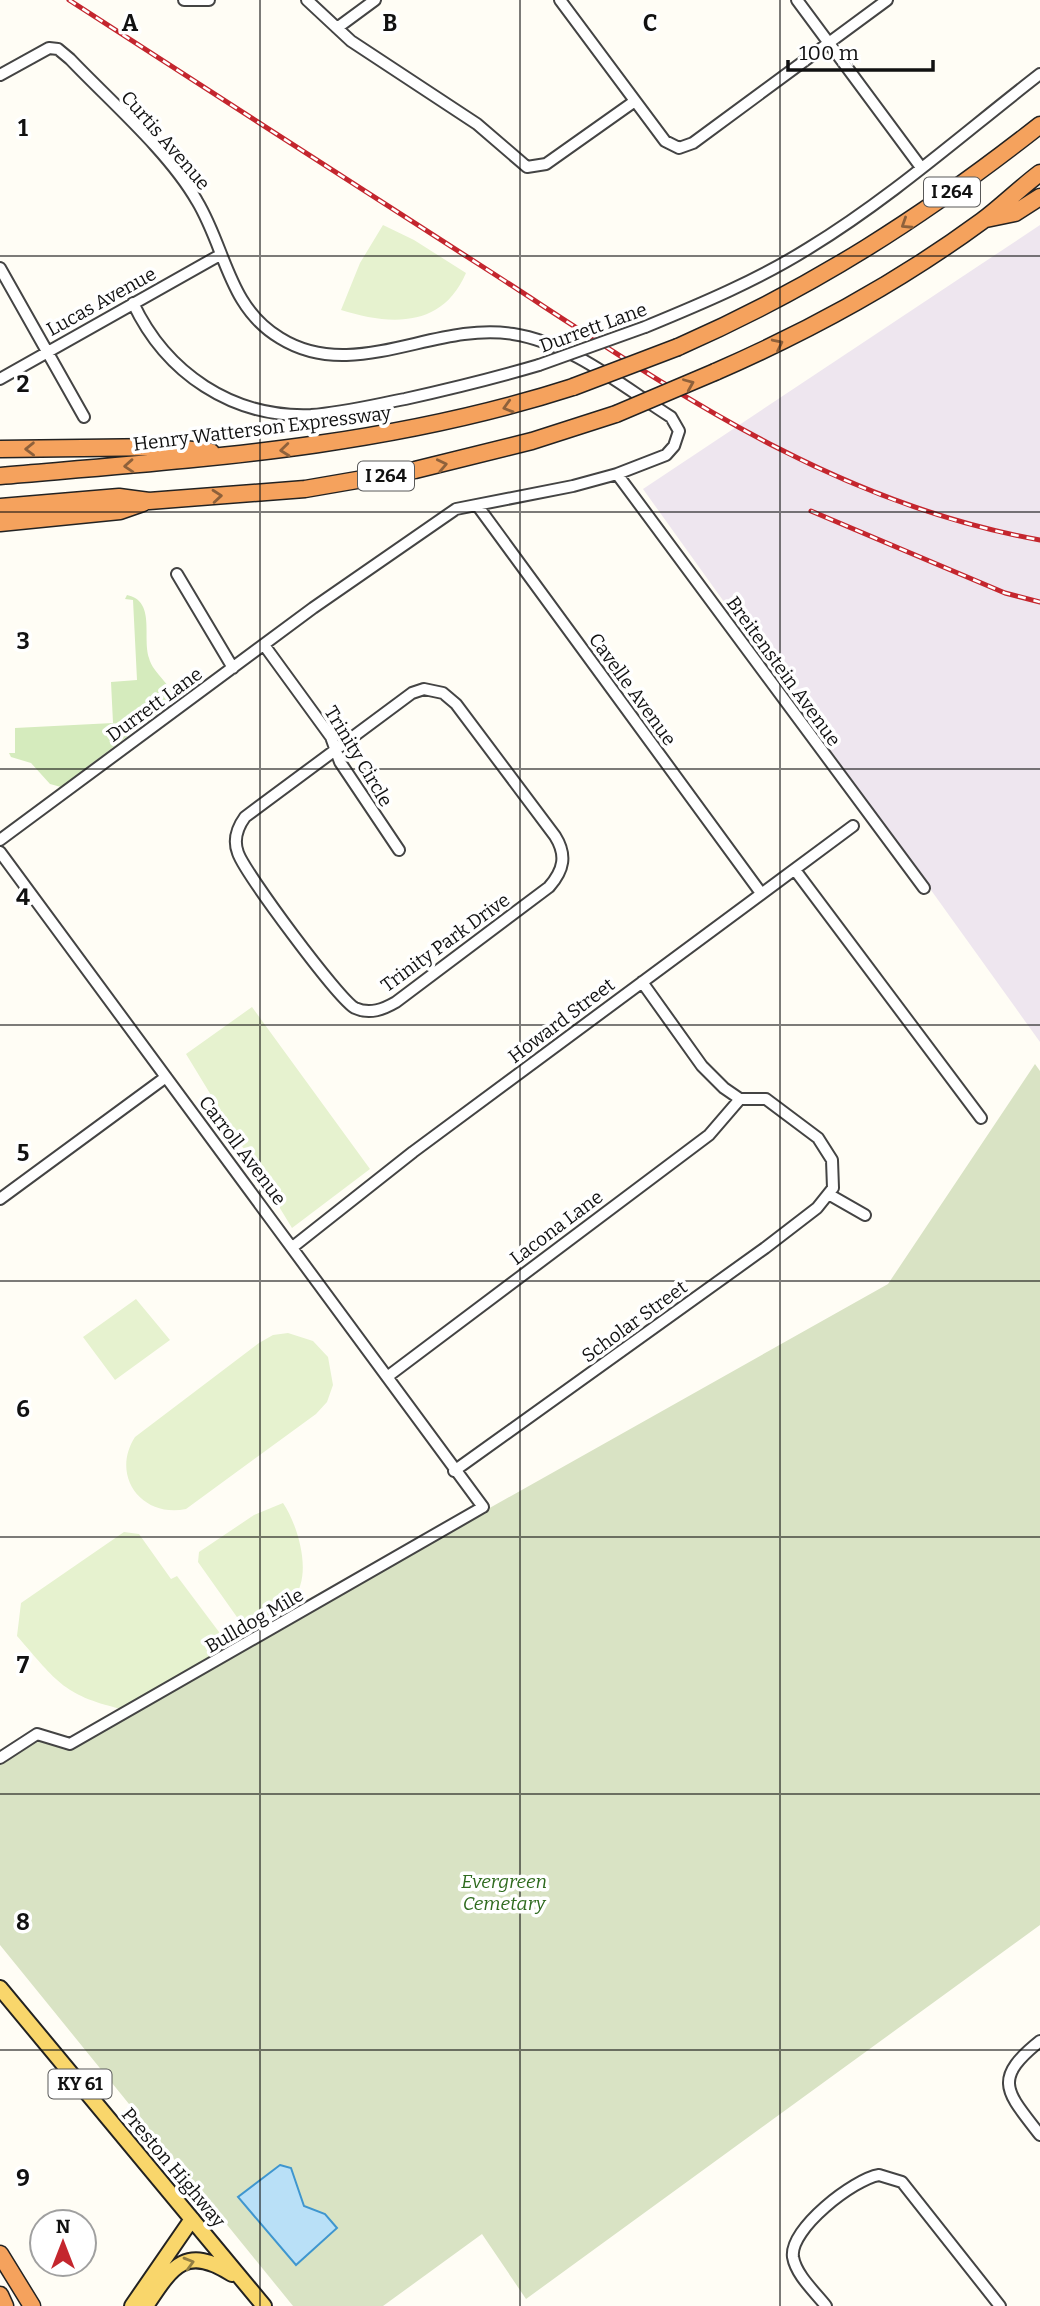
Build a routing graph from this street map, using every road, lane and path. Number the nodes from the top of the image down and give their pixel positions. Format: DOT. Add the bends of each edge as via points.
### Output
graph roads {
  1 [pos="184,0"];
  2 [pos="209,0"];
  3 [pos="306,0"];
  4 [pos="375,0"];
  5 [pos="560,0"];
  6 [pos="797,0"];
  7 [pos="887,0"];
  8 [pos="337,28"];
  9 [pos="829,42"];
  10 [pos="1040,74"];
  11 [pos="0,75"];
  12 [pos="635,102"];
  13 [pos="1040,125"];
  14 [pos="920,166"];
  15 [pos="1040,173"];
  16 [pos="1040,197"];
  17 [pos="983,219"];
  18 [pos="220,256"];
  19 [pos="0,268"];
  20 [pos="132,303"];
  21 [pos="47,351"];
  22 [pos="0,379"];
  23 [pos="83,417"];
  24 [pos="0,449"];
  25 [pos="670,452"];
  26 [pos="245,454"];
  27 [pos="617,474"];
  28 [pos="0,476"];
  29 [pos="149,501"];
  30 [pos="477,505"];
  31 [pos="0,507"];
  32 [pos="0,523"];
  33 [pos="177,574"];
  34 [pos="264,645"];
  35 [pos="233,668"];
  36 [pos="335,749"];
  37 [pos="853,826"];
  38 [pos="0,840"];
  39 [pos="399,850"];
  40 [pos="0,852"];
  41 [pos="795,870"];
  42 [pos="924,888"];
  43 [pos="761,893"];
  44 [pos="642,982"];
  45 [pos="166,1077"];
  46 [pos="740,1099"];
  47 [pos="981,1118"];
  48 [pos="830,1195"];
  49 [pos="0,1199"];
  50 [pos="864,1215"];
  51 [pos="294,1246"];
  52 [pos="387,1377"];
  53 [pos="454,1471"];
  54 [pos="0,1758"];
  55 [pos="0,1988"];
  56 [pos="1040,2041"];
  57 [pos="1040,2135"];
  58 [pos="192,2219"];
  59 [pos="0,2254"];
  60 [pos="245,2283"];
  61 [pos="0,2295"];
  62 [pos="5,2306"];
  63 [pos="32,2306"];
  64 [pos="132,2306"];
  65 [pos="146,2306"];
  66 [pos="264,2306"];
  67 [pos="826,2306"];
  68 [pos="1000,2306"];
  1 -- 2 [label="street"];
  3 -- 8 [label="street"];
  4 -- 8 [label="street"];
  5 -- 12 [label="street"];
  6 -- 9 [label="street"];
  7 -- 9 [label="street"];
  8 -- 12 [label="street" via="477,124 527,167 546,164"];
  9 -- 12 [label="street" via="693,143 679,148 665,141"];
  9 -- 14 [label="street"];
  10 -- 14 [label="street, Durrett Lane"];
  11 -- 18 [label="street, Curtis Avenue" via="55,48 70,59 181,177 197,200"];
  13 -- 26 [label="highway, Henry Watterson Expressway / I 264, one-way, bridge" via="915,219 860,254 678,348 573,387 433,426"];
  14 -- 20 [label="street, Durrett Lane, bridge" via="809,248 645,327 539,365 349,410 272,413 225,398 181,370 150,334"];
  15 -- 17 [label="highway, I 264"];
  16 -- 17 [label="highway" via="1015,213"];
  29 -- 17 [label="highway, I 264, one-way, bridge" via="305,489 404,473 616,414 778,345 858,302"];
  18 -- 20 [label="street, Lucas Avenue"];
  18 -- 25 [label="street, Curtis Avenue" via="249,311 274,334 302,349 366,355 458,333 503,332 534,338 563,350 671,417 679,431"];
  19 -- 21 [label="street"];
  20 -- 21 [label="street, Lucas Avenue"];
  21 -- 22 [label="street, Lucas Avenue"];
  21 -- 23 [label="street"];
  26 -- 24 [label="highway, one-way" via="164,447"];
  25 -- 27 [label="street, Durrett Lane"];
  26 -- 28 [label="highway, Henry Watterson Expressway / I 264, one-way"];
  27 -- 30 [label="street, Durrett Lane"];
  27 -- 42 [label="street, Breitenstein Avenue"];
  29 -- 31 [label="highway, I 264" via="118,498"];
  29 -- 32 [label="highway" via="120,511"];
  30 -- 34 [label="street, Durrett Lane" via="456,509"];
  30 -- 43 [label="street, Cavelle Avenue"];
  33 -- 35 [label="street"];
  34 -- 35 [label="street, Durrett Lane"];
  34 -- 36 [label="street, Trinity Circle"];
  35 -- 38 [label="street, Durrett Lane"];
  36 -- 36 [label="street, Trinity Park Drive" via="244,817 237,830 236,848 341,995 360,1010 379,1010 549,887 562,869 563,855 555,836 443,693 424,689 412,693"];
  36 -- 39 [label="street, Trinity Circle" via="368,808"];
  37 -- 41 [label="street, Howard Street"];
  40 -- 45 [label="street, Carroll Avenue"];
  41 -- 43 [label="street, Howard Street"];
  41 -- 47 [label="street"];
  43 -- 44 [label="street, Howard Street"];
  44 -- 46 [label="street" via="702,1066"];
  44 -- 51 [label="street, Howard Street"];
  45 -- 49 [label="street"];
  45 -- 51 [label="street, Carroll Avenue"];
  46 -- 48 [label="street" via="766,1099 818,1138 832,1160"];
  46 -- 52 [label="street, Lacona Lane" via="709,1135"];
  48 -- 50 [label="street"];
  48 -- 53 [label="street, Scholar Street" via="765,1248"];
  51 -- 52 [label="street, Carroll Avenue"];
  52 -- 53 [label="street, Carroll Avenue"];
  53 -- 54 [label="street, Bulldog Mile" via="483,1507 70,1744 37,1734"];
  55 -- 58 [label="main road, Preston Highway / KY 61"];
  56 -- 57 [label="street" via="1017,2059 1009,2084 1013,2099"];
  58 -- 60 [label="main road, Preston Highway / KY 61"];
  58 -- 64 [label="main road"];
  59 -- 63 [label="highway"];
  65 -- 60 [label="main road, one-way" via="169,2274 187,2261 212,2262"];
  60 -- 66 [label="main road, Preston Highway / KY 61"];
  61 -- 62 [label="highway"];
  67 -- 68 [label="street" via="796,2267 793,2252 802,2229 872,2176 887,2175 899,2180"];
}
